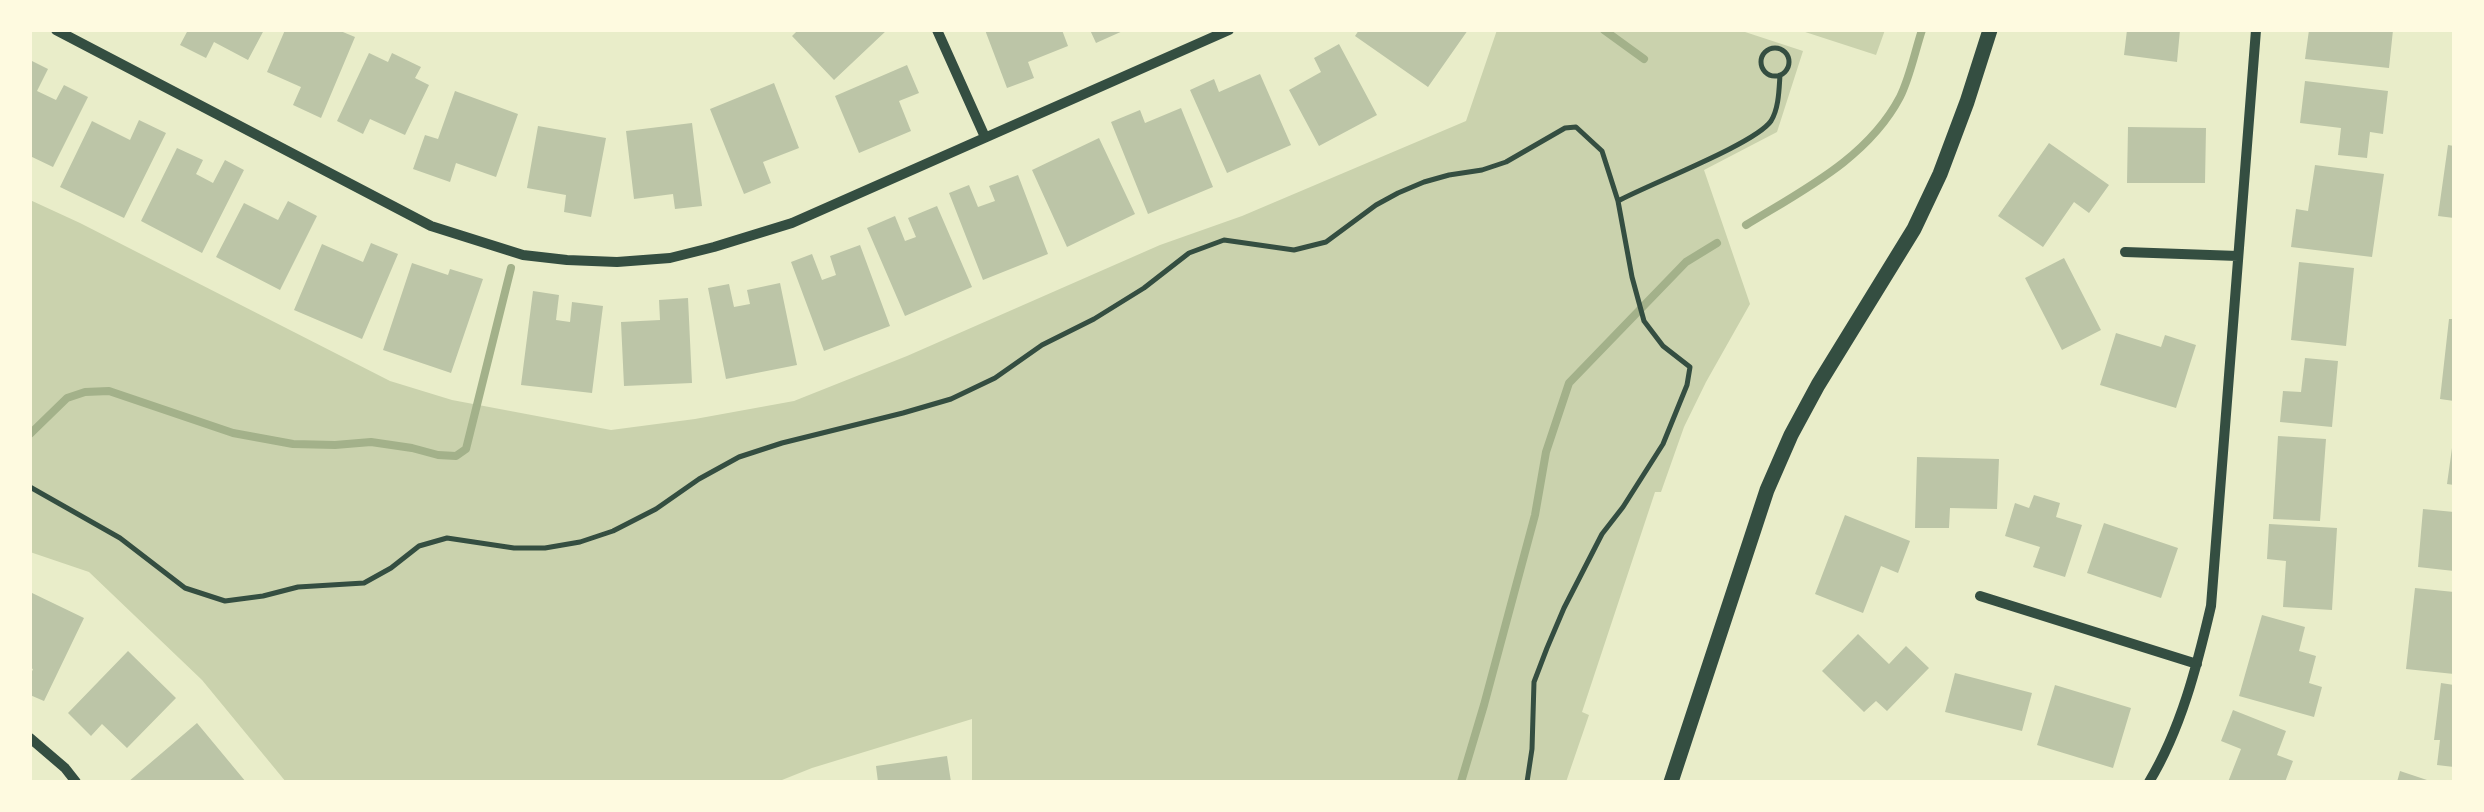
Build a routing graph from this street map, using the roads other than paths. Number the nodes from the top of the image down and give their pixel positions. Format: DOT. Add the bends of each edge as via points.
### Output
graph roads {
  1 [pos="56,30"];
  2 [pos="937,30"];
  3 [pos="1229,30"];
  4 [pos="1990,30"];
  5 [pos="2256,30"];
  6 [pos="985,136"];
  7 [pos="2126,252"];
  8 [pos="2238,256"];
  9 [pos="1980,596"];
  10 [pos="2198,664"];
  11 [pos="30,738"];
  12 [pos="76,782"];
  13 [pos="1671,782"];
  14 [pos="2149,782"];
  1 -- 6 [label="street" via="431,226 523,255 617,262 670,258 792,223"];
  2 -- 6 [label="street"];
  3 -- 6 [label="street"];
  4 -- 13 [label="street" via="1921,215 1818,385 1767,490"];
  5 -- 8 [label="street"];
  7 -- 8 [label="street"];
  8 -- 10 [label="street" via="2211,606"];
  9 -- 10 [label="street"];
  10 -- 14 [label="street"];
  11 -- 12 [label="street"];
}
